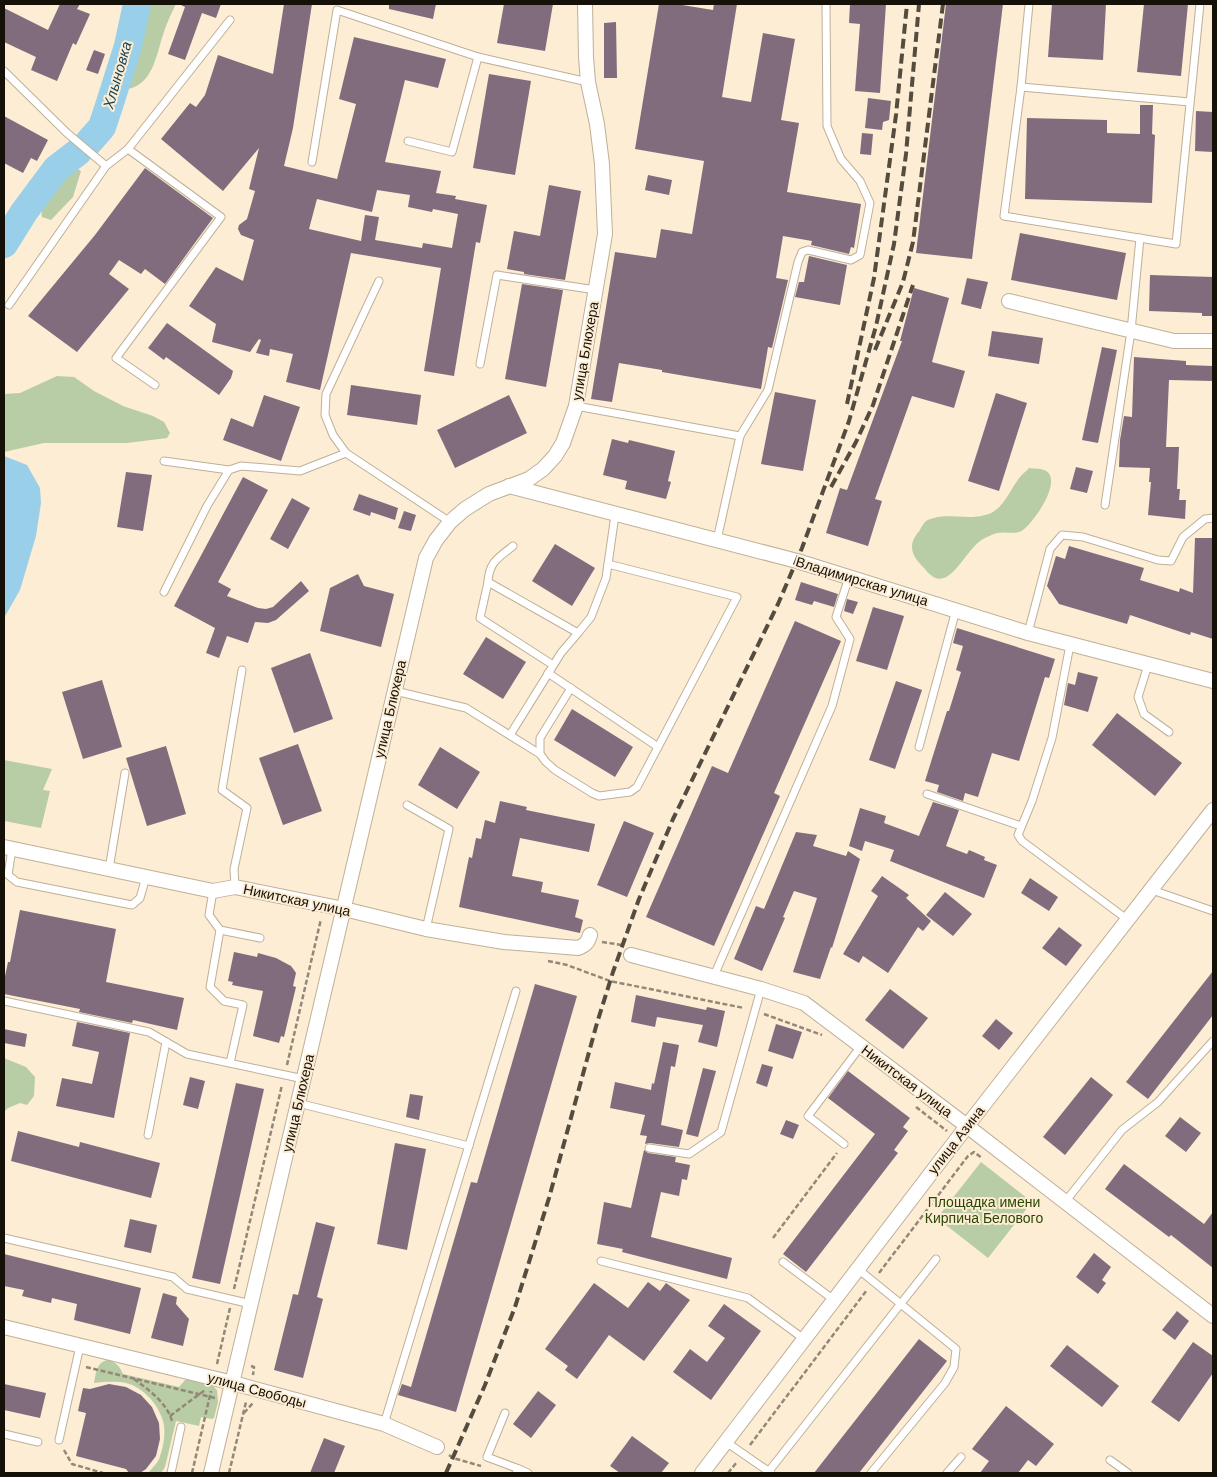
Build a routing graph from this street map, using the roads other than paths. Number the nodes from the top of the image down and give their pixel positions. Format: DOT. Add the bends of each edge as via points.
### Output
graph roads {
  1 [pos="585,4"];
  2 [pos="826,4"];
  3 [pos="1029,4"];
  4 [pos="1200,4"];
  5 [pos="338,7"];
  6 [pos="230,20"];
  7 [pos="478,57"];
  8 [pos="4,71"];
  9 [pos="588,82"];
  10 [pos="1021,87"];
  11 [pos="1190,102"];
  12 [pos="408,141"];
  13 [pos="128,149"];
  14 [pos="312,162"];
  15 [pos="106,166"];
  16 [pos="1140,238"];
  17 [pos="379,281"];
  18 [pos="596,290"];
  19 [pos="1009,301"];
  20 [pos="9,305"];
  21 [pos="1132,331"];
  22 [pos="1213,341"];
  23 [pos="480,364"];
  24 [pos="155,385"];
  25 [pos="576,406"];
  26 [pos="740,436"];
  27 [pos="346,453"];
  28 [pos="164,461"];
  29 [pos="229,470"];
  30 [pos="509,486"];
  31 [pos="1106,505"];
  32 [pos="615,515"];
  33 [pos="1213,518"];
  34 [pos="450,522"];
  35 [pos="717,540"];
  36 [pos="513,546"];
  37 [pos="608,564"];
  38 [pos="849,577"];
  39 [pos="488,582"];
  40 [pos="164,592"];
  41 [pos="956,610"];
  42 [pos="578,633"];
  43 [pos="1028,633"];
  44 [pos="1070,644"];
  45 [pos="1148,664"];
  46 [pos="553,665"];
  47 [pos="242,670"];
  48 [pos="548,673"];
  49 [pos="1213,681"];
  50 [pos="570,688"];
  51 [pos="395,691"];
  52 [pos="1169,732"];
  53 [pos="510,735"];
  54 [pos="658,747"];
  55 [pos="919,747"];
  56 [pos="540,754"];
  57 [pos="125,773"];
  58 [pos="927,794"];
  59 [pos="407,804"];
  60 [pos="1213,810"];
  61 [pos="1022,826"];
  62 [pos="8,848"];
  63 [pos="109,869"];
  64 [pos="146,877"];
  65 [pos="235,887"];
  66 [pos="1152,890"];
  67 [pos="213,891"];
  68 [pos="344,909"];
  69 [pos="1213,911"];
  70 [pos="1128,920"];
  71 [pos="426,929"];
  72 [pos="220,930"];
  73 [pos="260,938"];
  74 [pos="589,938"];
  75 [pos="631,955"];
  76 [pos="713,978"];
  77 [pos="761,989"];
  78 [pos="516,991"];
  79 [pos="4,1001"];
  80 [pos="1213,1041"];
  81 [pos="166,1042"];
  82 [pos="861,1046"];
  83 [pos="230,1063"];
  84 [pos="304,1078"];
  85 [pos="298,1103"];
  86 [pos="967,1126"];
  87 [pos="148,1135"];
  88 [pos="844,1144"];
  89 [pos="469,1146"];
  90 [pos="649,1148"];
  91 [pos="1065,1202"];
  92 [pos="4,1238"];
  93 [pos="936,1259"];
  94 [pos="602,1261"];
  95 [pos="783,1262"];
  96 [pos="858,1269"];
  97 [pos="834,1300"];
  98 [pos="901,1303"];
  99 [pos="251,1304"];
  100 [pos="1213,1316"];
  101 [pos="4,1327"];
  102 [pos="804,1339"];
  103 [pos="80,1346"];
  104 [pos="232,1384"];
  105 [pos="505,1413"];
  106 [pos="384,1424"];
  107 [pos="181,1427"];
  108 [pos="4,1434"];
  109 [pos="59,1440"];
  110 [pos="38,1442"];
  111 [pos="726,1442"];
  112 [pos="437,1447"];
  113 [pos="960,1456"];
  114 [pos="1110,1460"];
  115 [pos="517,1471"];
  116 [pos="770,1472"];
  117 [pos="171,1473"];
  118 [pos="212,1473"];
  119 [pos="528,1473"];
  120 [pos="702,1473"];
  121 [pos="871,1473"];
  122 [pos="947,1473"];
  123 [pos="1128,1473"];
  1 -- 9 [label="street, улица Блюхера"];
  2 -- 26 [label="lane" via="827,126 841,159 860,181 870,203 860,255 851,260 808,250 802,252 768,390"];
  3 -- 10 [label="lane"];
  4 -- 11 [label="lane"];
  5 -- 7 [label="lane"];
  5 -- 14 [label="lane"];
  6 -- 13 [label="lane"];
  7 -- 9 [label="lane"];
  7 -- 12 [label="lane" via="452,152"];
  8 -- 15 [label="lane"];
  9 -- 18 [label="street, улица Блюхера" via="597,124 606,234"];
  10 -- 11 [label="lane"];
  10 -- 16 [label="lane" via="1004,216"];
  11 -- 16 [label="lane" via="1176,244"];
  13 -- 15 [label="lane"];
  13 -- 24 [label="lane" via="221,217 116,358"];
  15 -- 20 [label="lane"];
  16 -- 21 [label="lane"];
  17 -- 27 [label="lane" via="326,394 325,415 333,435"];
  18 -- 23 [label="lane" via="498,275"];
  18 -- 25 [label="street, улица Блюхера"];
  19 -- 21 [label="street"];
  21 -- 22 [label="street" via="1174,341"];
  21 -- 31 [label="lane"];
  25 -- 26 [label="lane"];
  25 -- 30 [label="street, улица Блюхера" via="555,456 529,479"];
  26 -- 35 [label="lane"];
  27 -- 29 [label="lane" via="300,471 241,466"];
  27 -- 34 [label="lane"];
  28 -- 29 [label="lane"];
  29 -- 40 [label="lane"];
  30 -- 32 [label="street, Владимирская улица"];
  30 -- 34 [label="street, улица Блюхера" via="489,494"];
  32 -- 35 [label="street, Владимирская улица"];
  32 -- 37 [label="lane"];
  33 -- 43 [label="lane" via="1205,519 1183,537 1172,561 1158,560 1083,537 1062,535 1050,548"];
  34 -- 51 [label="street, улица Блюхера" via="426,558"];
  35 -- 38 [label="street, Владимирская улица"];
  36 -- 39 [label="lane" via="494,562"];
  37 -- 42 [label="lane" via="591,617"];
  37 -- 54 [label="lane" via="736,597"];
  38 -- 41 [label="street, Владимирская улица"];
  38 -- 76 [label="lane" via="836,617 850,639 832,706"];
  39 -- 42 [label="lane"];
  39 -- 46 [label="lane" via="480,618"];
  41 -- 43 [label="street, Владимирская улица"];
  41 -- 55 [label="lane"];
  42 -- 46 [label="lane"];
  43 -- 44 [label="street, Владимирская улица"];
  44 -- 45 [label="street, Владимирская улица"];
  44 -- 61 [label="lane" via="1052,738"];
  45 -- 49 [label="street, Владимирская улица"];
  45 -- 52 [label="lane" via="1138,697 1144,714"];
  46 -- 48 [label="lane"];
  47 -- 65 [label="lane" via="222,790 247,808 234,869"];
  48 -- 50 [label="lane"];
  48 -- 53 [label="lane"];
  50 -- 54 [label="lane"];
  50 -- 56 [label="lane" via="540,738"];
  51 -- 53 [label="lane" via="466,708"];
  51 -- 68 [label="street, улица Блюхера"];
  53 -- 56 [label="lane"];
  54 -- 56 [label="lane" via="637,787 630,792 600,796 554,770"];
  57 -- 63 [label="lane"];
  58 -- 61 [label="lane"];
  59 -- 71 [label="lane" via="449,830"];
  60 -- 66 [label="street, улица Азина"];
  61 -- 70 [label="lane" via="1018,835 1022,841"];
  62 -- 63 [label="street, Никитская улица"];
  62 -- 64 [label="lane" via="8,875 17,882 132,905 140,898"];
  63 -- 64 [label="street, Никитская улица"];
  64 -- 67 [label="street, Никитская улица"];
  65 -- 67 [label="street, Никитская улица"];
  65 -- 68 [label="street, Никитская улица"];
  66 -- 69 [label="lane"];
  66 -- 70 [label="street, улица Азина"];
  67 -- 72 [label="lane" via="209,915"];
  68 -- 71 [label="street, Никитская улица"];
  68 -- 84 [label="street, улица Блюхера"];
  70 -- 86 [label="street, улица Азина"];
  71 -- 74 [label="street, Никитская улица" via="504,942 578,948 585,946"];
  72 -- 73 [label="lane"];
  72 -- 83 [label="lane" via="210,987 224,1001 243,1004"];
  75 -- 76 [label="street, Никитская улица"];
  76 -- 77 [label="street, Никитская улица"];
  77 -- 82 [label="street, Никитская улица" via="804,1003"];
  77 -- 90 [label="lane" via="721,1132 689,1154"];
  78 -- 89 [label="lane"];
  79 -- 81 [label="lane" via="149,1032"];
  80 -- 91 [label="lane" via="1158,1102 1122,1130"];
  81 -- 83 [label="lane" via="186,1054"];
  81 -- 87 [label="lane"];
  82 -- 86 [label="street, Никитская улица"];
  82 -- 88 [label="lane" via="808,1116"];
  83 -- 84 [label="lane"];
  84 -- 85 [label="street, улица Блюхера"];
  85 -- 89 [label="lane"];
  85 -- 99 [label="street, улица Блюхера"];
  86 -- 91 [label="street, Никитская улица"];
  86 -- 96 [label="street, улица Азина"];
  89 -- 106 [label="lane"];
  91 -- 100 [label="street, Никитская улица"];
  92 -- 99 [label="lane" via="174,1277 187,1289"];
  93 -- 98 [label="lane"];
  94 -- 102 [label="lane" via="748,1298"];
  95 -- 97 [label="lane"];
  96 -- 97 [label="street, улица Азина"];
  96 -- 98 [label="lane"];
  97 -- 102 [label="street, улица Азина"];
  98 -- 116 [label="lane"];
  98 -- 121 [label="lane" via="956,1349 954,1367 930,1403"];
  99 -- 104 [label="street, улица Блюхера"];
  101 -- 103 [label="street, улица Свободы"];
  102 -- 111 [label="street, улица Азина"];
  103 -- 104 [label="street, улица Свободы"];
  103 -- 109 [label="lane"];
  104 -- 106 [label="street, улица Свободы"];
  104 -- 118 [label="street, улица Блюхера"];
  105 -- 115 [label="lane" via="487,1457"];
  106 -- 112 [label="street, улица Свободы"];
  107 -- 117 [label="lane"];
  108 -- 110 [label="lane"];
  111 -- 116 [label="lane"];
  111 -- 120 [label="street, улица Азина"];
  113 -- 122 [label="lane"];
  114 -- 123 [label="lane"];
  115 -- 119 [label="lane"];
}
